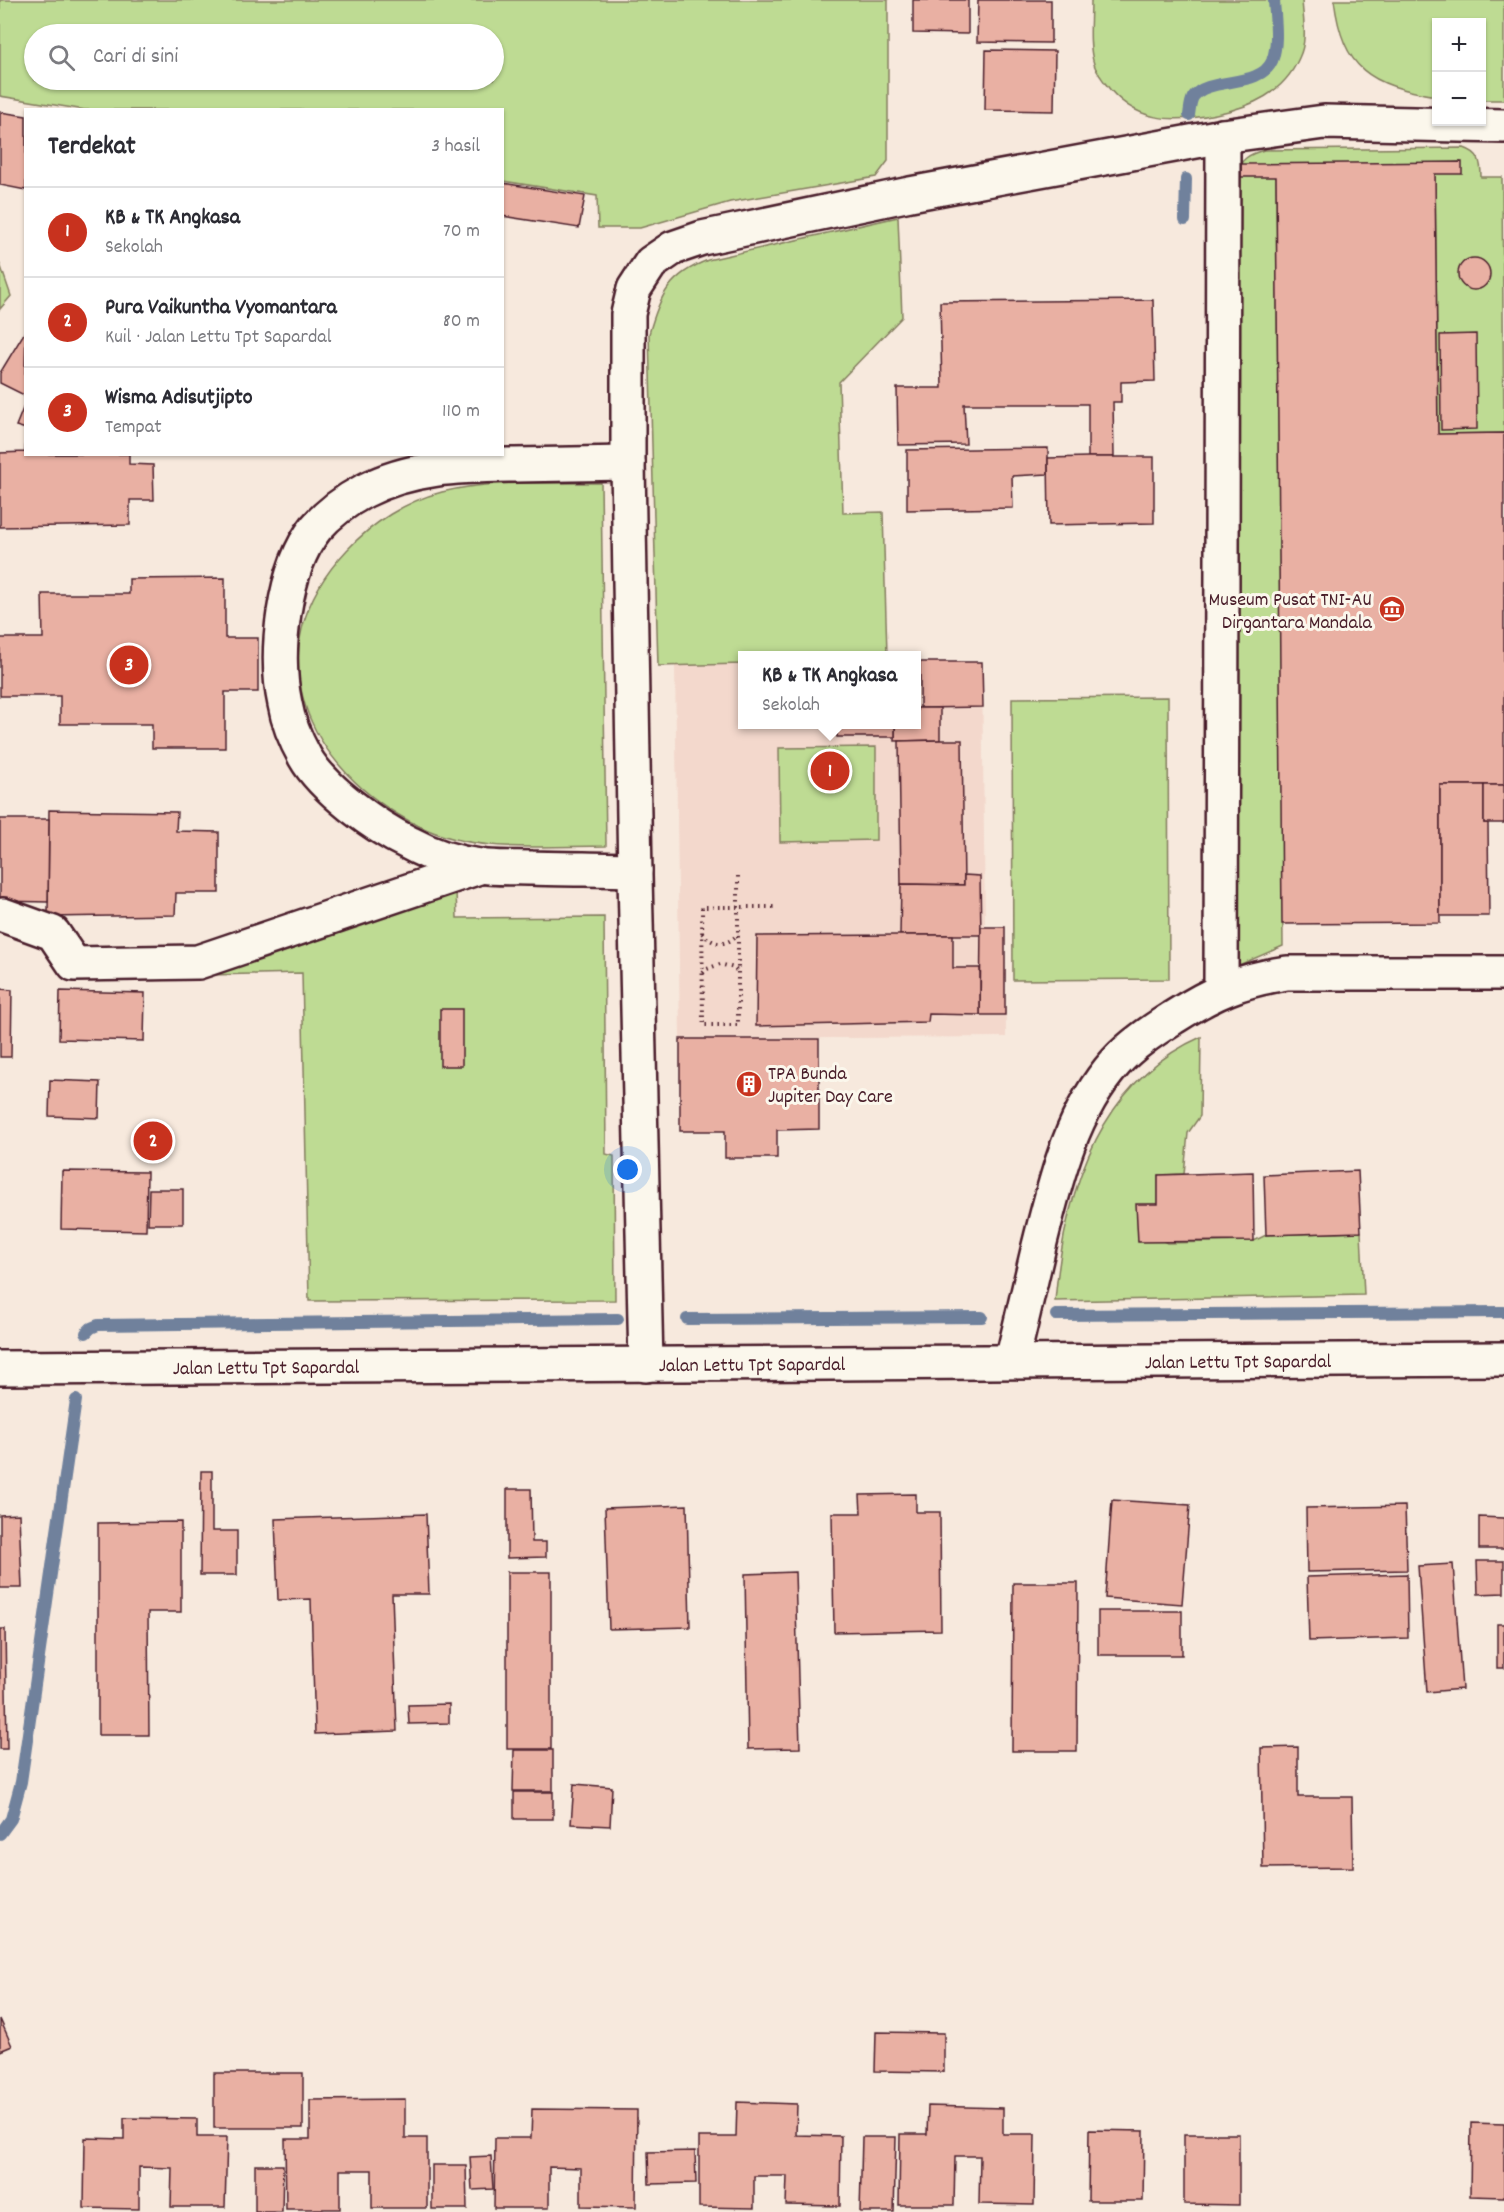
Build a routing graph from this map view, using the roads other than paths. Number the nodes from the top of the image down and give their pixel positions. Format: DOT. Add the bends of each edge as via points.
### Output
graph roads {
  1 [pos="1504,126"];
  2 [pos="1223,136"];
  3 [pos="628,463"];
  4 [pos="480,867"];
  5 [pos="635,870"];
  6 [pos="3,915"];
  7 [pos="1504,973"];
  8 [pos="1221,990"];
  9 [pos="1504,1359"];
  10 [pos="1012,1361"];
  11 [pos="646,1365"];
  12 [pos="0,1368"];
  1 -- 2 [label="street" via="1324,122"];
  2 -- 3 [label="street" via="910,194 702,238 673,248 651,263 634,290 628,314"];
  2 -- 8 [label="street"];
  3 -- 4 [label="street" via="457,466 395,477 339,507 316,529 299,557 282,625 282,665 284,704 306,759 376,825 443,858"];
  3 -- 5 [label="street"];
  4 -- 5 [label="street"];
  4 -- 6 [label="street" via="198,962 74,964 53,933"];
  5 -- 11 [label="street"];
  7 -- 8 [label="street" via="1287,973 1255,978"];
  8 -- 10 [label="street" via="1141,1041 1117,1061 1096,1089 1066,1149 1054,1185"];
  9 -- 10 [label="street, Jalan Lettu Tpt Sapardal"];
  10 -- 11 [label="street, Jalan Lettu Tpt Sapardal"];
  11 -- 12 [label="street, Jalan Lettu Tpt Sapardal"];
}
